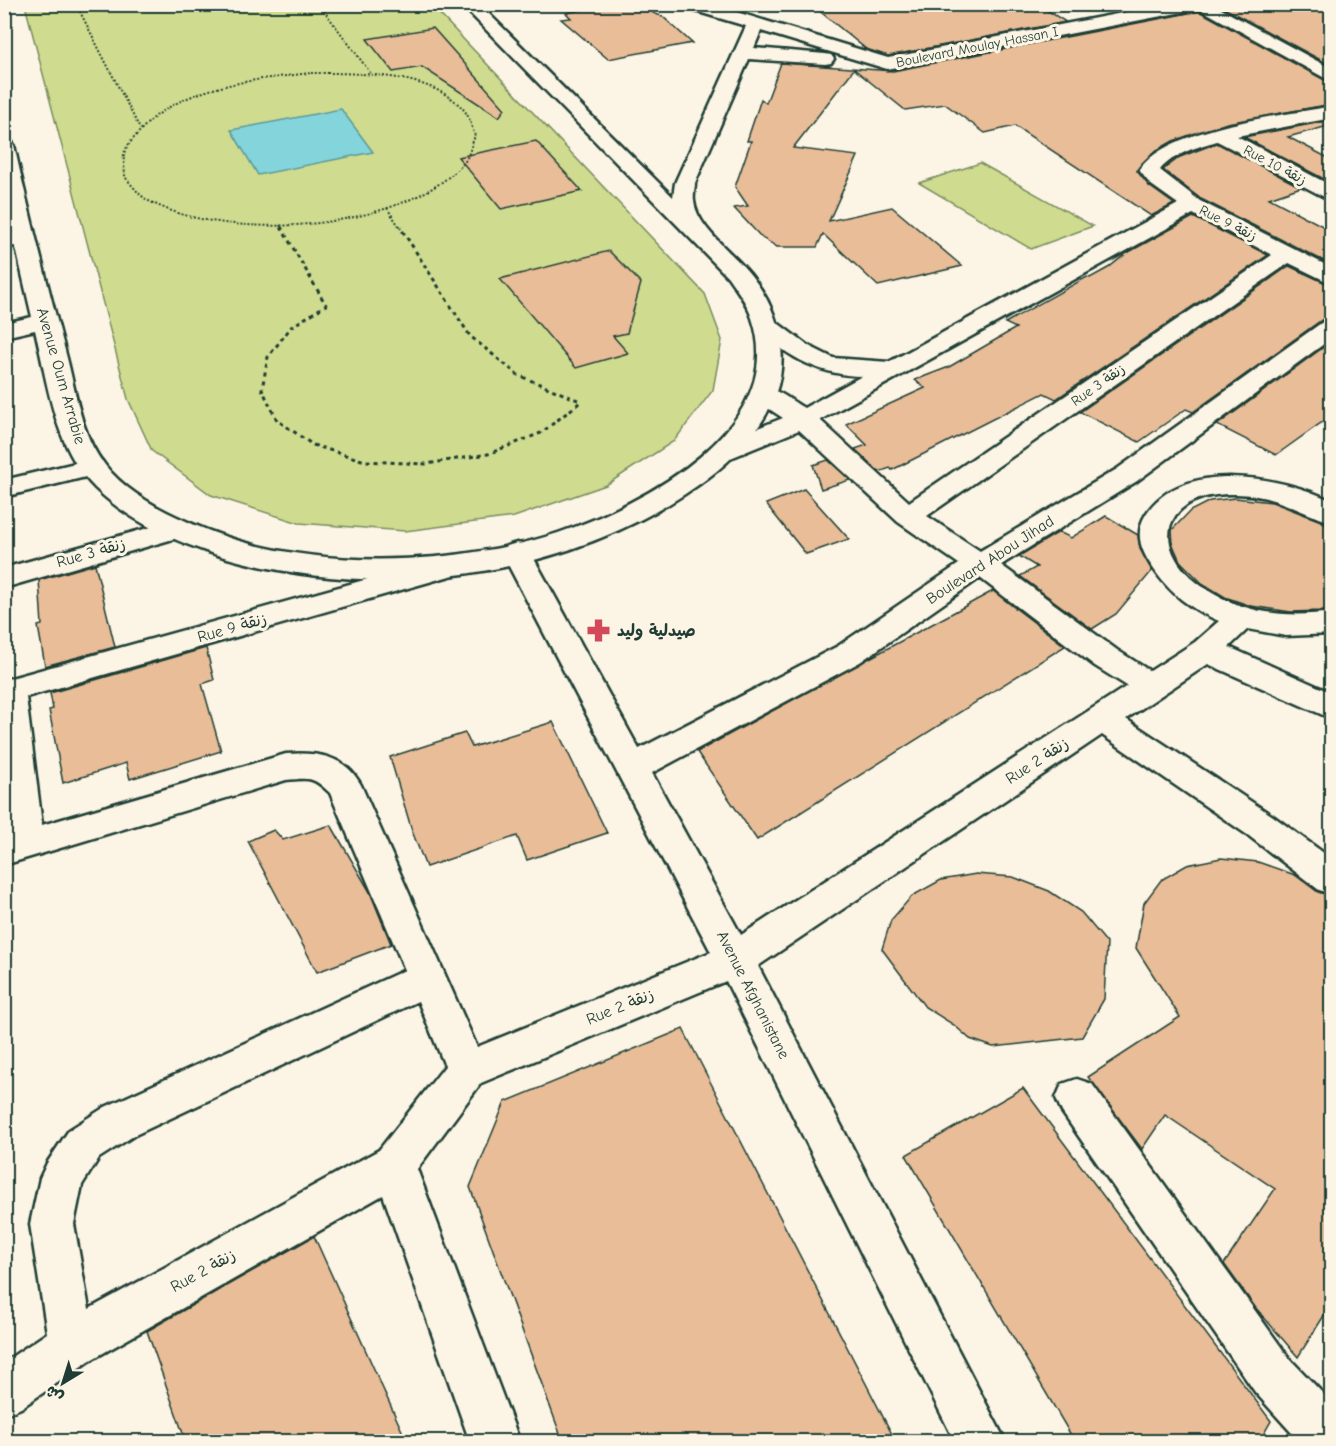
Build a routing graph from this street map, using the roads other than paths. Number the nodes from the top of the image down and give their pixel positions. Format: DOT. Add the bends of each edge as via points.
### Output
graph roads {
  1 [pos="469,4"];
  2 [pos="691,4"];
  3 [pos="1198,4"];
  4 [pos="756,24"];
  5 [pos="743,53"];
  6 [pos="887,64"];
  7 [pos="1332,77"];
  8 [pos="1332,112"];
  9 [pos="1296,119"];
  10 [pos="1323,132"];
  11 [pos="1218,134"];
  12 [pos="4,145"];
  13 [pos="1332,195"];
  14 [pos="1193,206"];
  15 [pos="701,236"];
  16 [pos="14,240"];
  17 [pos="1289,253"];
  18 [pos="1332,277"];
  19 [pos="45,321"];
  20 [pos="767,326"];
  21 [pos="1332,326"];
  22 [pos="4,330"];
  23 [pos="894,369"];
  24 [pos="763,394"];
  25 [pos="803,419"];
  26 [pos="724,451"];
  27 [pos="92,467"];
  28 [pos="1126,475"];
  29 [pos="4,489"];
  30 [pos="1175,500"];
  31 [pos="1331,511"];
  32 [pos="908,516"];
  33 [pos="177,529"];
  34 [pos="523,552"];
  35 [pos="460,563"];
  36 [pos="980,564"];
  37 [pos="4,578"];
  38 [pos="1242,618"];
  39 [pos="1332,623"];
  40 [pos="1206,650"];
  41 [pos="1150,686"];
  42 [pos="7,692"];
  43 [pos="1332,707"];
  44 [pos="1101,718"];
  45 [pos="632,768"];
  46 [pos="15,848"];
  47 [pos="1332,879"];
  48 [pos="735,960"];
  49 [pos="428,978"];
  50 [pos="467,1070"];
  51 [pos="1077,1098"];
  52 [pos="394,1165"];
  53 [pos="72,1344"];
  54 [pos="4,1391"];
  55 [pos="1332,1440"];
  56 [pos="495,1442"];
  57 [pos="981,1442"];
  1 -- 15 [label="street"];
  2 -- 4 [label="street, Boulevard Moulay Hassan I"];
  3 -- 6 [label="street, Boulevard Moulay Hassan I"];
  3 -- 7 [label="street"];
  4 -- 5 [label="street"];
  4 -- 6 [label="street, Boulevard Moulay Hassan I"];
  5 -- 6 [label="street"];
  5 -- 15 [label="street" via="685,183 684,203"];
  8 -- 9 [label="street"];
  9 -- 10 [label="street"];
  9 -- 11 [label="street"];
  11 -- 13 [label="street, Rue 10 زنقة"];
  11 -- 14 [label="street, Rue 9 زنقة" via="1162,154 1151,163 1149,170 1157,180"];
  12 -- 16 [label="street, Avenue Oum Arrabie"];
  14 -- 17 [label="street, Rue 9 زنقة"];
  14 -- 23 [label="street"];
  15 -- 20 [label="street" via="736,272 755,298"];
  16 -- 19 [label="street, Avenue Oum Arrabie"];
  17 -- 18 [label="street, Rue 9 زنقة"];
  17 -- 32 [label="street, Rue 3 زنقة"];
  19 -- 22 [label="street"];
  19 -- 27 [label="street, Avenue Oum Arrabie" via="71,421"];
  20 -- 23 [label="street" via="796,351 820,363 851,369"];
  20 -- 24 [label="street" via="770,356"];
  21 -- 28 [label="street, Boulevard Abou Jihad"];
  23 -- 25 [label="street"];
  24 -- 25 [label="street"];
  24 -- 26 [label="street"];
  25 -- 26 [label="street"];
  25 -- 32 [label="street"];
  26 -- 34 [label="street, Avenue Oum Arrabie" via="688,481 643,508 590,532"];
  27 -- 29 [label="street"];
  27 -- 33 [label="street, Avenue Oum Arrabie" via="146,513"];
  28 -- 30 [label="street"];
  28 -- 36 [label="street, Boulevard Abou Jihad"];
  30 -- 31 [label="street" via="1199,489 1263,488"];
  30 -- 38 [label="street" via="1161,513 1154,530 1156,549 1167,569 1186,588"];
  32 -- 36 [label="street"];
  33 -- 35 [label="street, Avenue Oum Arrabie" via="252,555 318,566 388,569"];
  33 -- 37 [label="street, Rue 3 زنقة"];
  34 -- 35 [label="street, Avenue Oum Arrabie"];
  34 -- 45 [label="street, Avenue Afghanistane"];
  35 -- 42 [label="street, Rue 9 زنقة"];
  36 -- 41 [label="street"];
  36 -- 45 [label="street, Boulevard Abou Jihad" via="849,654"];
  38 -- 39 [label="street" via="1279,626"];
  38 -- 40 [label="street, Rue 2 زنقة"];
  40 -- 41 [label="street, Rue 2 زنقة"];
  40 -- 43 [label="street"];
  41 -- 44 [label="street, Rue 2 زنقة"];
  42 -- 46 [label="street"];
  44 -- 47 [label="street" via="1262,826"];
  44 -- 48 [label="street, Rue 2 زنقة"];
  45 -- 48 [label="street, Avenue Afghanistane"];
  46 -- 49 [label="street" via="269,771 310,765 329,771 344,785"];
  48 -- 50 [label="street, Rue 2 زنقة"];
  48 -- 57 [label="street, Avenue Afghanistane"];
  49 -- 50 [label="street"];
  49 -- 53 [label="street" via="120,1121 84,1144 62,1179 52,1224"];
  50 -- 52 [label="street, Rue 2 زنقة"];
  51 -- 55 [label="street" via="1272,1375"];
  52 -- 53 [label="street, Rue 2 زنقة"];
  52 -- 56 [label="street"];
  53 -- 54 [label="street, Rue 2 زنقة"];
}
